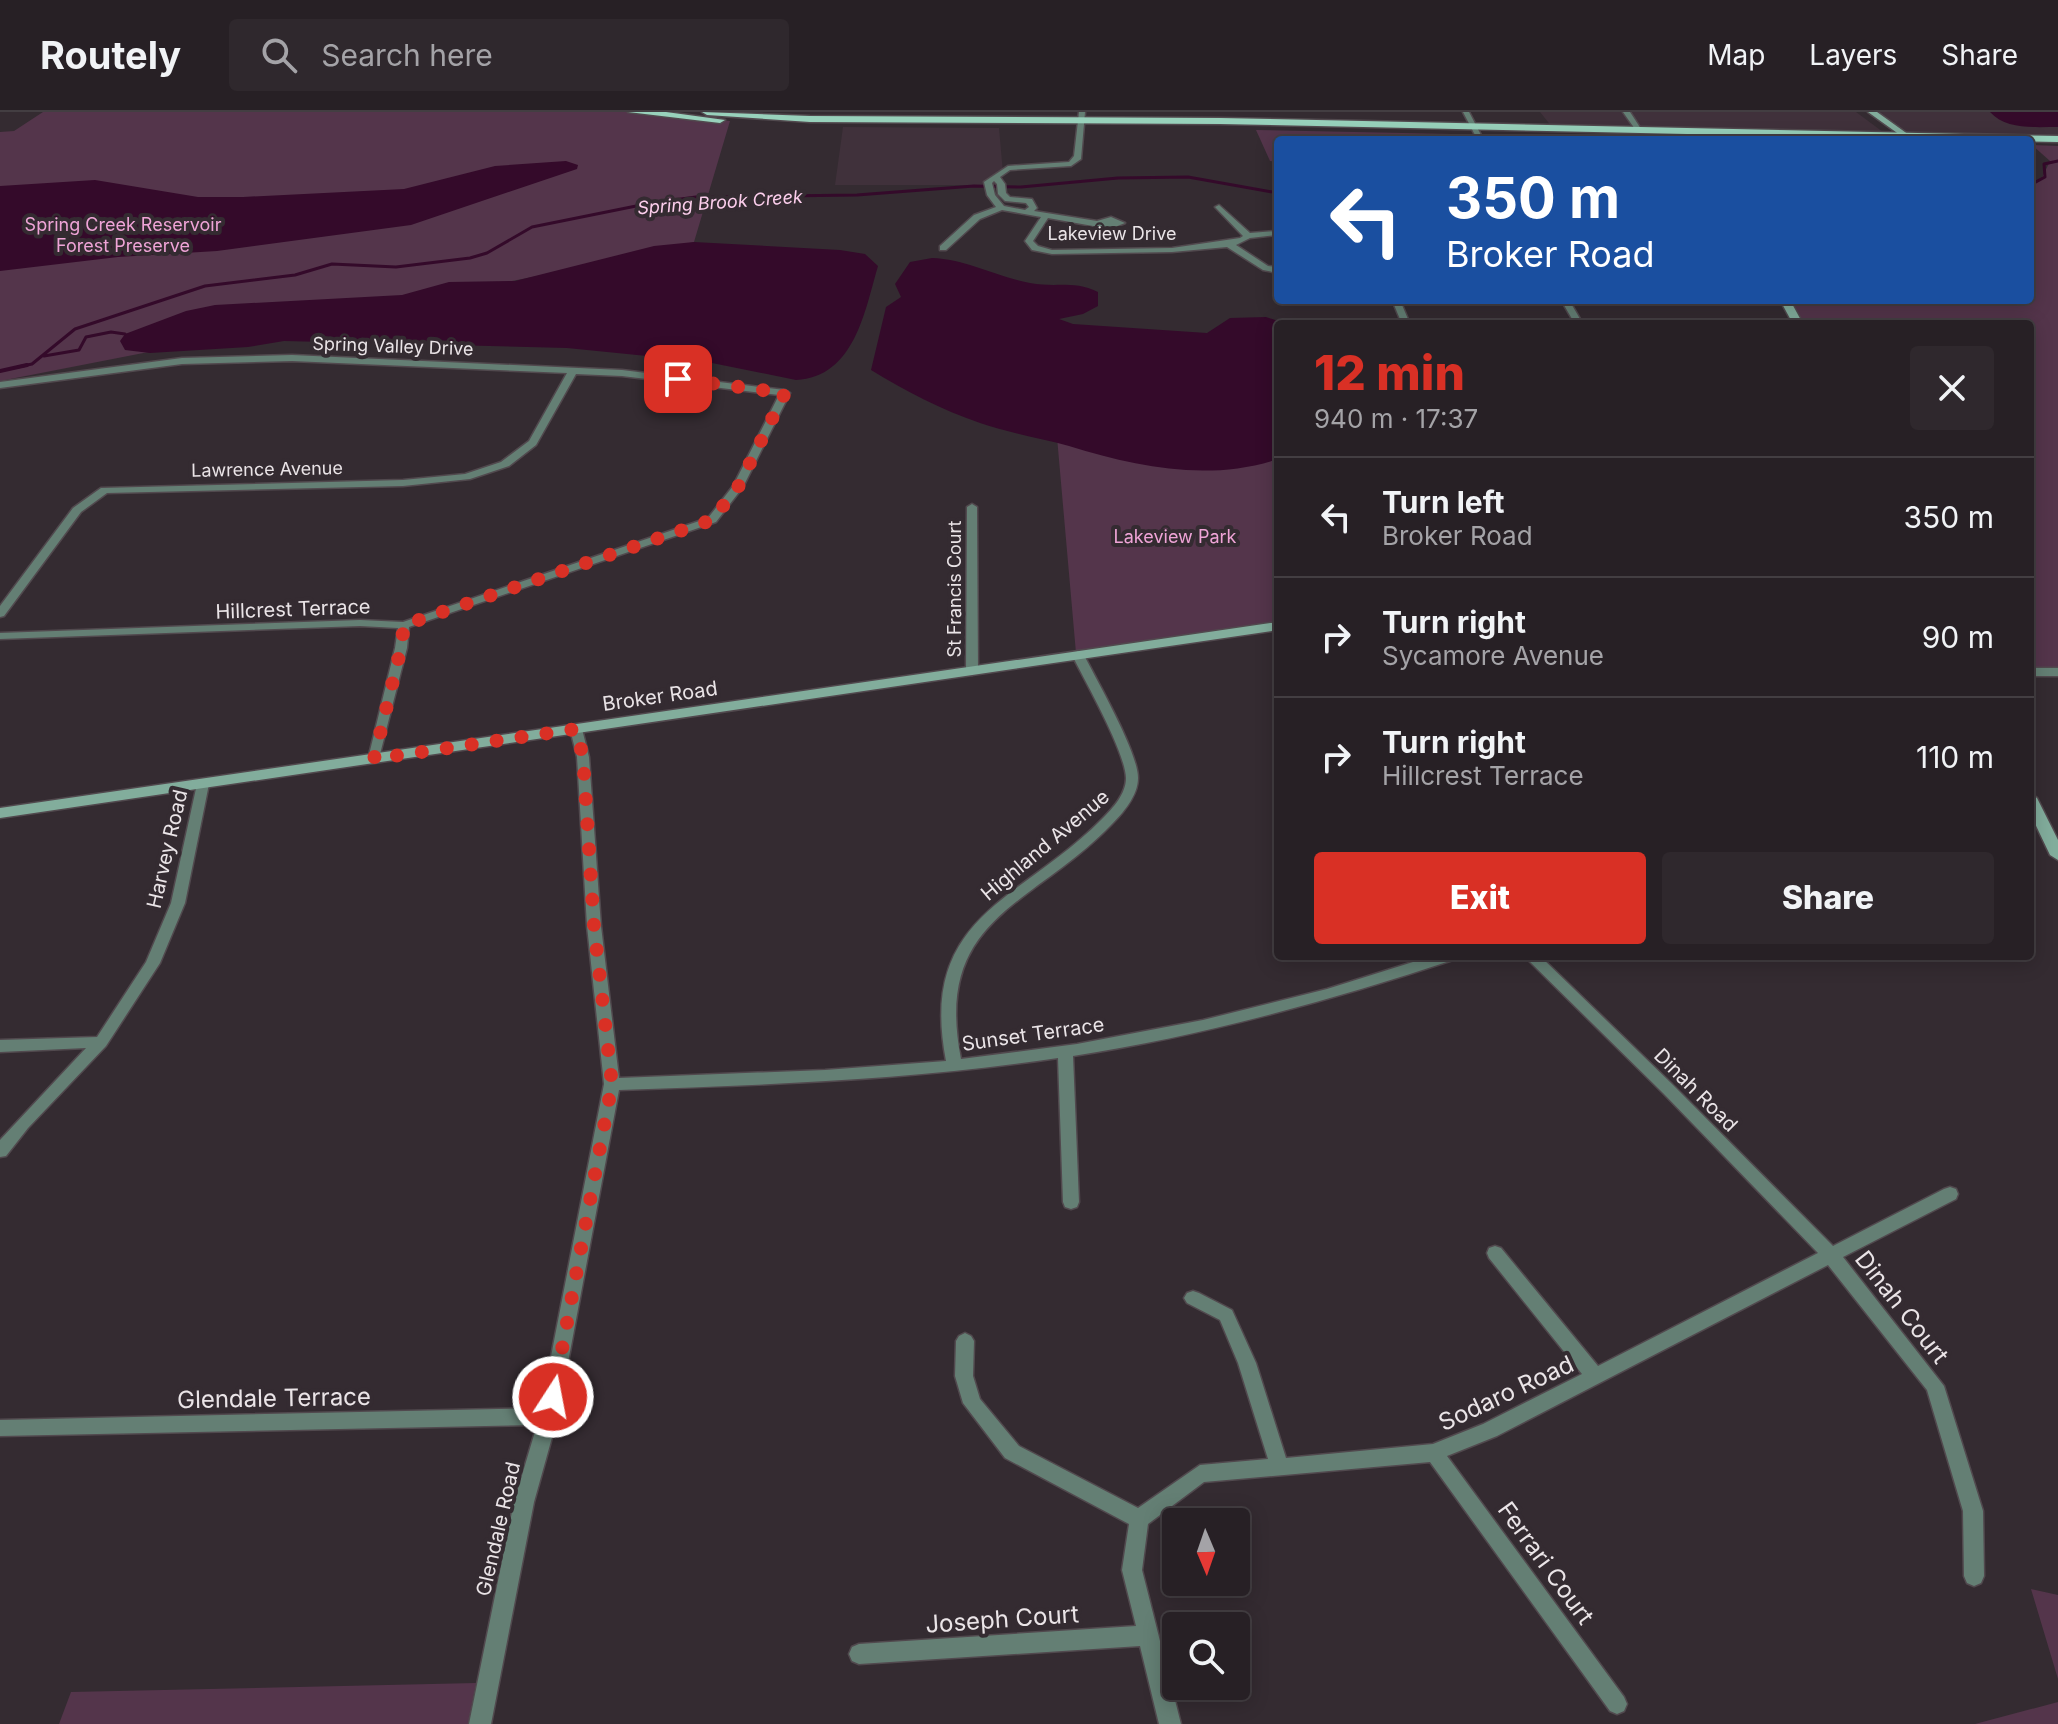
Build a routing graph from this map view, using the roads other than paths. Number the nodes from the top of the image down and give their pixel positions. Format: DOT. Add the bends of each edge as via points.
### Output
graph roads {
  1 [pos="633,112"];
  2 [pos="1466,112"];
  3 [pos="1626,112"];
  4 [pos="1860,112"];
  5 [pos="1872,112"];
  6 [pos="711,114"];
  7 [pos="1082,120"];
  8 [pos="1476,130"];
  9 [pos="1640,130"];
  10 [pos="1688,136"];
  11 [pos="1899,136"];
  12 [pos="1900,136"];
  13 [pos="2034,139"];
  14 [pos="2058,139"];
  15 [pos="2034,145"];
  16 [pos="2058,145"];
  17 [pos="995,185"];
  18 [pos="1219,207"];
  19 [pos="1001,208"];
  20 [pos="1027,212"];
  21 [pos="1045,216"];
  22 [pos="1101,224"];
  23 [pos="1274,233"];
  24 [pos="1248,236"];
  25 [pos="1229,244"];
  26 [pos="943,248"];
  27 [pos="1266,268"];
  28 [pos="1274,269"];
  29 [pos="1274,276"];
  30 [pos="573,370"];
  31 [pos="0,385"];
  32 [pos="972,507"];
  33 [pos="623,551"];
  34 [pos="0,614"];
  35 [pos="404,625"];
  36 [pos="1274,627"];
  37 [pos="0,636"];
  38 [pos="1078,655"];
  39 [pos="972,671"];
  40 [pos="2034,672"];
  41 [pos="2058,672"];
  42 [pos="576,729"];
  43 [pos="374,759"];
  44 [pos="203,784"];
  45 [pos="2034,806"];
  46 [pos="0,813"];
  47 [pos="2058,855"];
  48 [pos="1435,960"];
  49 [pos="1535,960"];
  50 [pos="101,1042"];
  51 [pos="0,1046"];
  52 [pos="1065,1051"];
  53 [pos="955,1065"];
  54 [pos="612,1084"];
  55 [pos="0,1151"];
  56 [pos="1950,1194"];
  57 [pos="1071,1202"];
  58 [pos="1495,1253"];
  59 [pos="1830,1254"];
  60 [pos="1193,1298"];
  61 [pos="965,1341"];
  62 [pos="1596,1377"];
  63 [pos="549,1416"];
  64 [pos="0,1428"];
  65 [pos="1434,1453"];
  66 [pos="1279,1466"];
  67 [pos="1139,1519"];
  68 [pos="1974,1576"];
  69 [pos="1148,1635"];
  70 [pos="859,1654"];
  71 [pos="1617,1704"];
  72 [pos="480,1724"];
  73 [pos="1170,1724"];
  1 -- 6 [label="main road"];
  2 -- 8 [label="street"];
  3 -- 9 [label="street"];
  4 -- 11 [label="street"];
  5 -- 12 [label="street"];
  6 -- 7 [label="main road"];
  7 -- 8 [label="main road"];
  7 -- 17 [label="street" via="1078,157 1071,164 1008,168 996,175"];
  8 -- 9 [label="main road"];
  8 -- 10 [label="main road"];
  9 -- 10 [label="main road"];
  13 -- 14 [label="main road"];
  15 -- 16 [label="main road"];
  17 -- 19 [label="street"];
  17 -- 20 [label="street, Lakeview Drive" via="1008,199 1029,201 1033,208"];
  18 -- 24 [label="street"];
  19 -- 20 [label="street, Lakeview Drive"];
  19 -- 26 [label="street" via="977,217"];
  20 -- 21 [label="street, Lakeview Drive"];
  21 -- 22 [label="street, Lakeview Drive"];
  21 -- 25 [label="street, Lakeview Drive" via="1029,241 1052,252"];
  23 -- 24 [label="street, Lakeview Drive"];
  24 -- 25 [label="street, Lakeview Drive"];
  25 -- 27 [label="street"];
  27 -- 28 [label="street"];
  27 -- 29 [label="street" via="1260,273"];
  30 -- 31 [label="street, Spring Valley Drive" via="231,358"];
  30 -- 33 [label="street, Spring Valley Drive" via="785,393 738,487 712,520"];
  30 -- 34 [label="street, Lawrence Avenue" via="538,437 505,464 476,474 430,482 105,490 77,510"];
  32 -- 39 [label="street, St Francis Court"];
  33 -- 35 [label="street, Hillcrest Terrace"];
  35 -- 37 [label="street, Hillcrest Terrace"];
  35 -- 43 [label="street"];
  36 -- 38 [label="street, Broker Road"];
  38 -- 39 [label="street, Broker Road"];
  38 -- 53 [label="street, Highland Avenue" via="1129,765 1131,790 1118,814 992,915 970,941 949,988 947,1017"];
  39 -- 42 [label="street, Broker Road"];
  40 -- 41 [label="street"];
  42 -- 43 [label="street, Broker Road"];
  42 -- 54 [label="street, Glendale Road" via="583,757"];
  43 -- 44 [label="street, Broker Road"];
  44 -- 46 [label="street, Broker Road"];
  44 -- 50 [label="street, Harvey Road" via="178,903 165,938"];
  45 -- 47 [label="street"];
  48 -- 52 [label="street, Sunset Terrace" via="1312,998"];
  49 -- 59 [label="street, Dinah Road"];
  50 -- 51 [label="street"];
  50 -- 55 [label="street, Harvey Road"];
  52 -- 53 [label="street, Sunset Terrace"];
  52 -- 57 [label="street"];
  53 -- 54 [label="street, Sunset Terrace" via="814,1077"];
  54 -- 63 [label="street, Glendale Road"];
  56 -- 59 [label="street, Sodaro Road"];
  58 -- 62 [label="street"];
  59 -- 62 [label="street, Sodaro Road"];
  59 -- 68 [label="street, Dinah Court" via="1935,1386 1973,1511"];
  60 -- 66 [label="street" via="1226,1315"];
  61 -- 67 [label="street" via="964,1376 972,1403 1012,1452"];
  62 -- 65 [label="street, Sodaro Road"];
  63 -- 64 [label="street, Glendale Terrace"];
  63 -- 72 [label="street, Glendale Road" via="524,1502"];
  65 -- 66 [label="street, Sodaro Road"];
  65 -- 71 [label="street, Ferrari Court"];
  66 -- 67 [label="street, Sodaro Road" via="1200,1474"];
  67 -- 69 [label="street" via="1132,1570"];
  69 -- 70 [label="street, Joseph Court"];
  69 -- 73 [label="street"];
}
